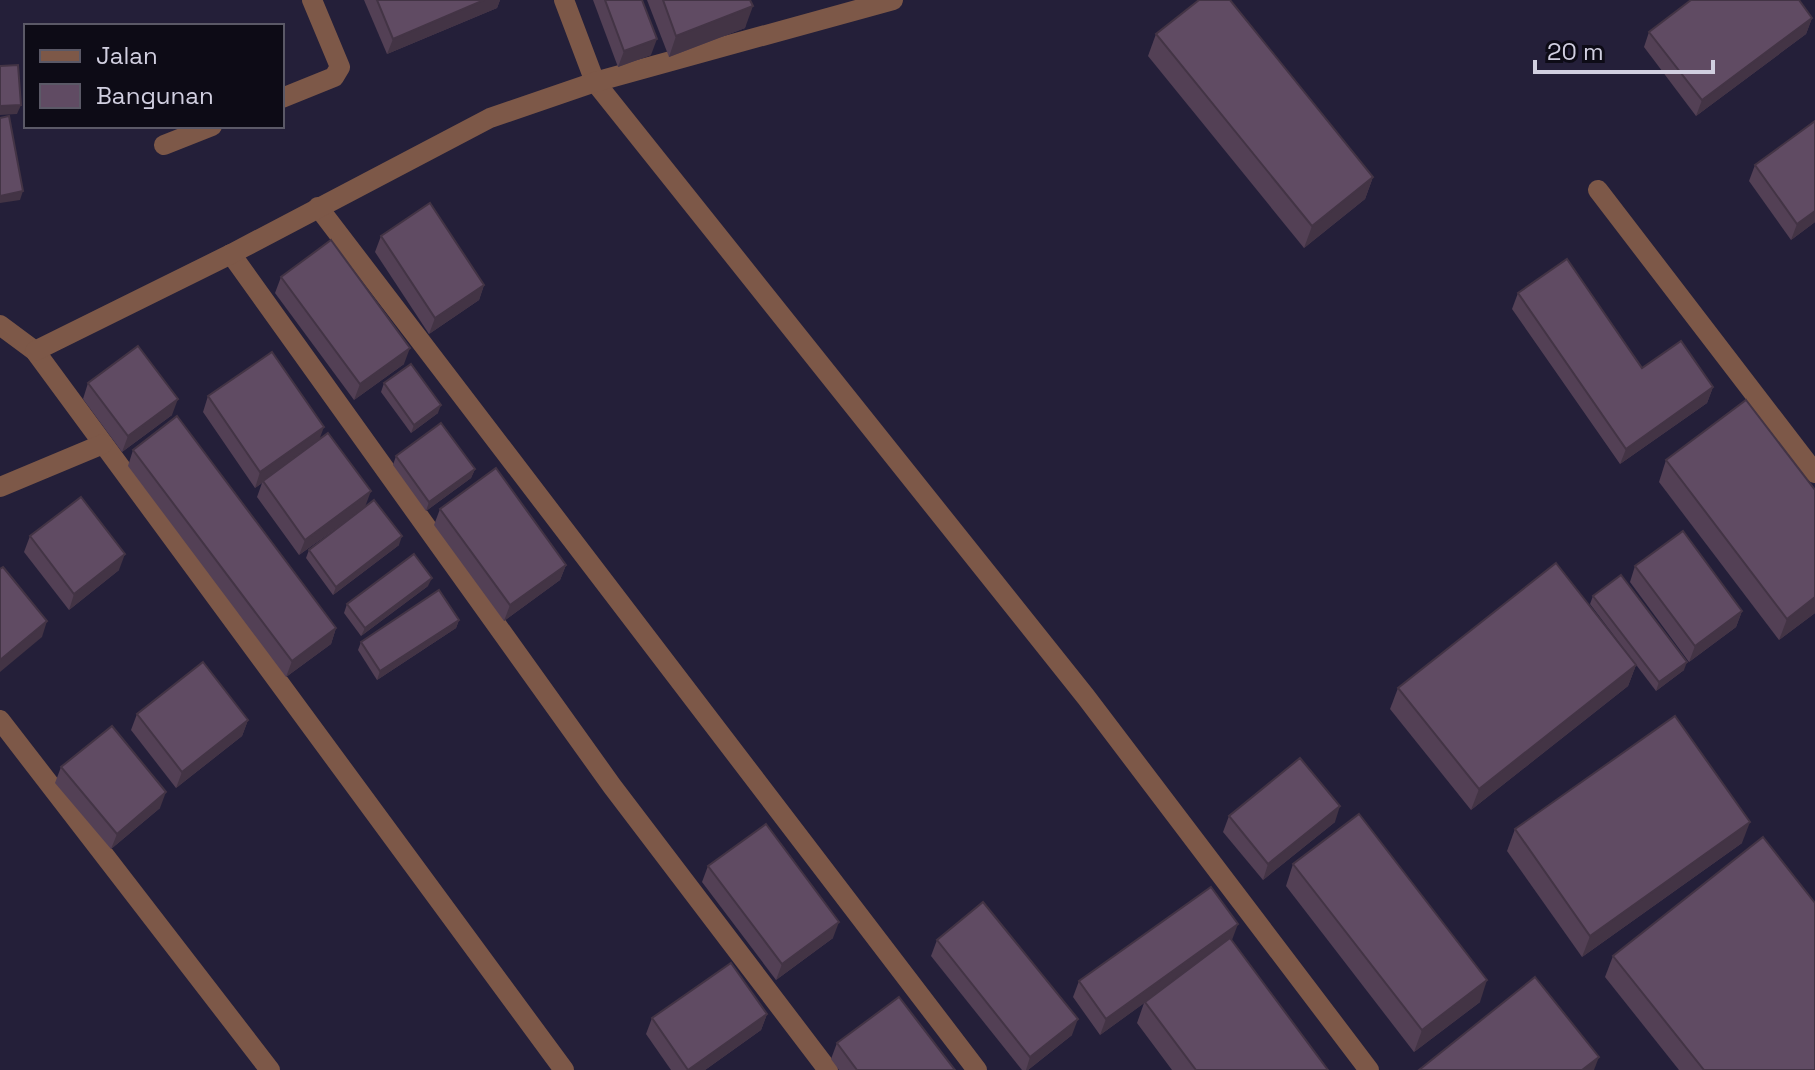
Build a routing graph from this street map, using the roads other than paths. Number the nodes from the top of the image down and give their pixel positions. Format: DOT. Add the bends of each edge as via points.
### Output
graph roads {
  1 [pos="312,0"];
  2 [pos="564,0"];
  3 [pos="893,0"];
  4 [pos="595,82"];
  5 [pos="284,97"];
  6 [pos="207,128"];
  7 [pos="164,145"];
  8 [pos="1598,190"];
  9 [pos="318,207"];
  10 [pos="231,254"];
  11 [pos="0,325"];
  12 [pos="35,351"];
  13 [pos="103,444"];
  14 [pos="1815,473"];
  15 [pos="0,487"];
  16 [pos="0,720"];
  17 [pos="270,1070"];
  18 [pos="564,1070"];
  19 [pos="828,1070"];
  20 [pos="977,1070"];
  21 [pos="1369,1070"];
  1 -- 5 [label="street" via="340,67 334,77"];
  2 -- 4 [label="street"];
  3 -- 4 [label="street"];
  4 -- 9 [label="street" via="490,118"];
  4 -- 21 [label="street" via="1086,697"];
  6 -- 7 [label="street"];
  8 -- 14 [label="street"];
  9 -- 10 [label="street"];
  9 -- 20 [label="street"];
  10 -- 12 [label="street"];
  10 -- 19 [label="street" via="612,786"];
  11 -- 12 [label="street"];
  12 -- 13 [label="street"];
  13 -- 15 [label="street"];
  13 -- 18 [label="street"];
  16 -- 17 [label="street"];
}
